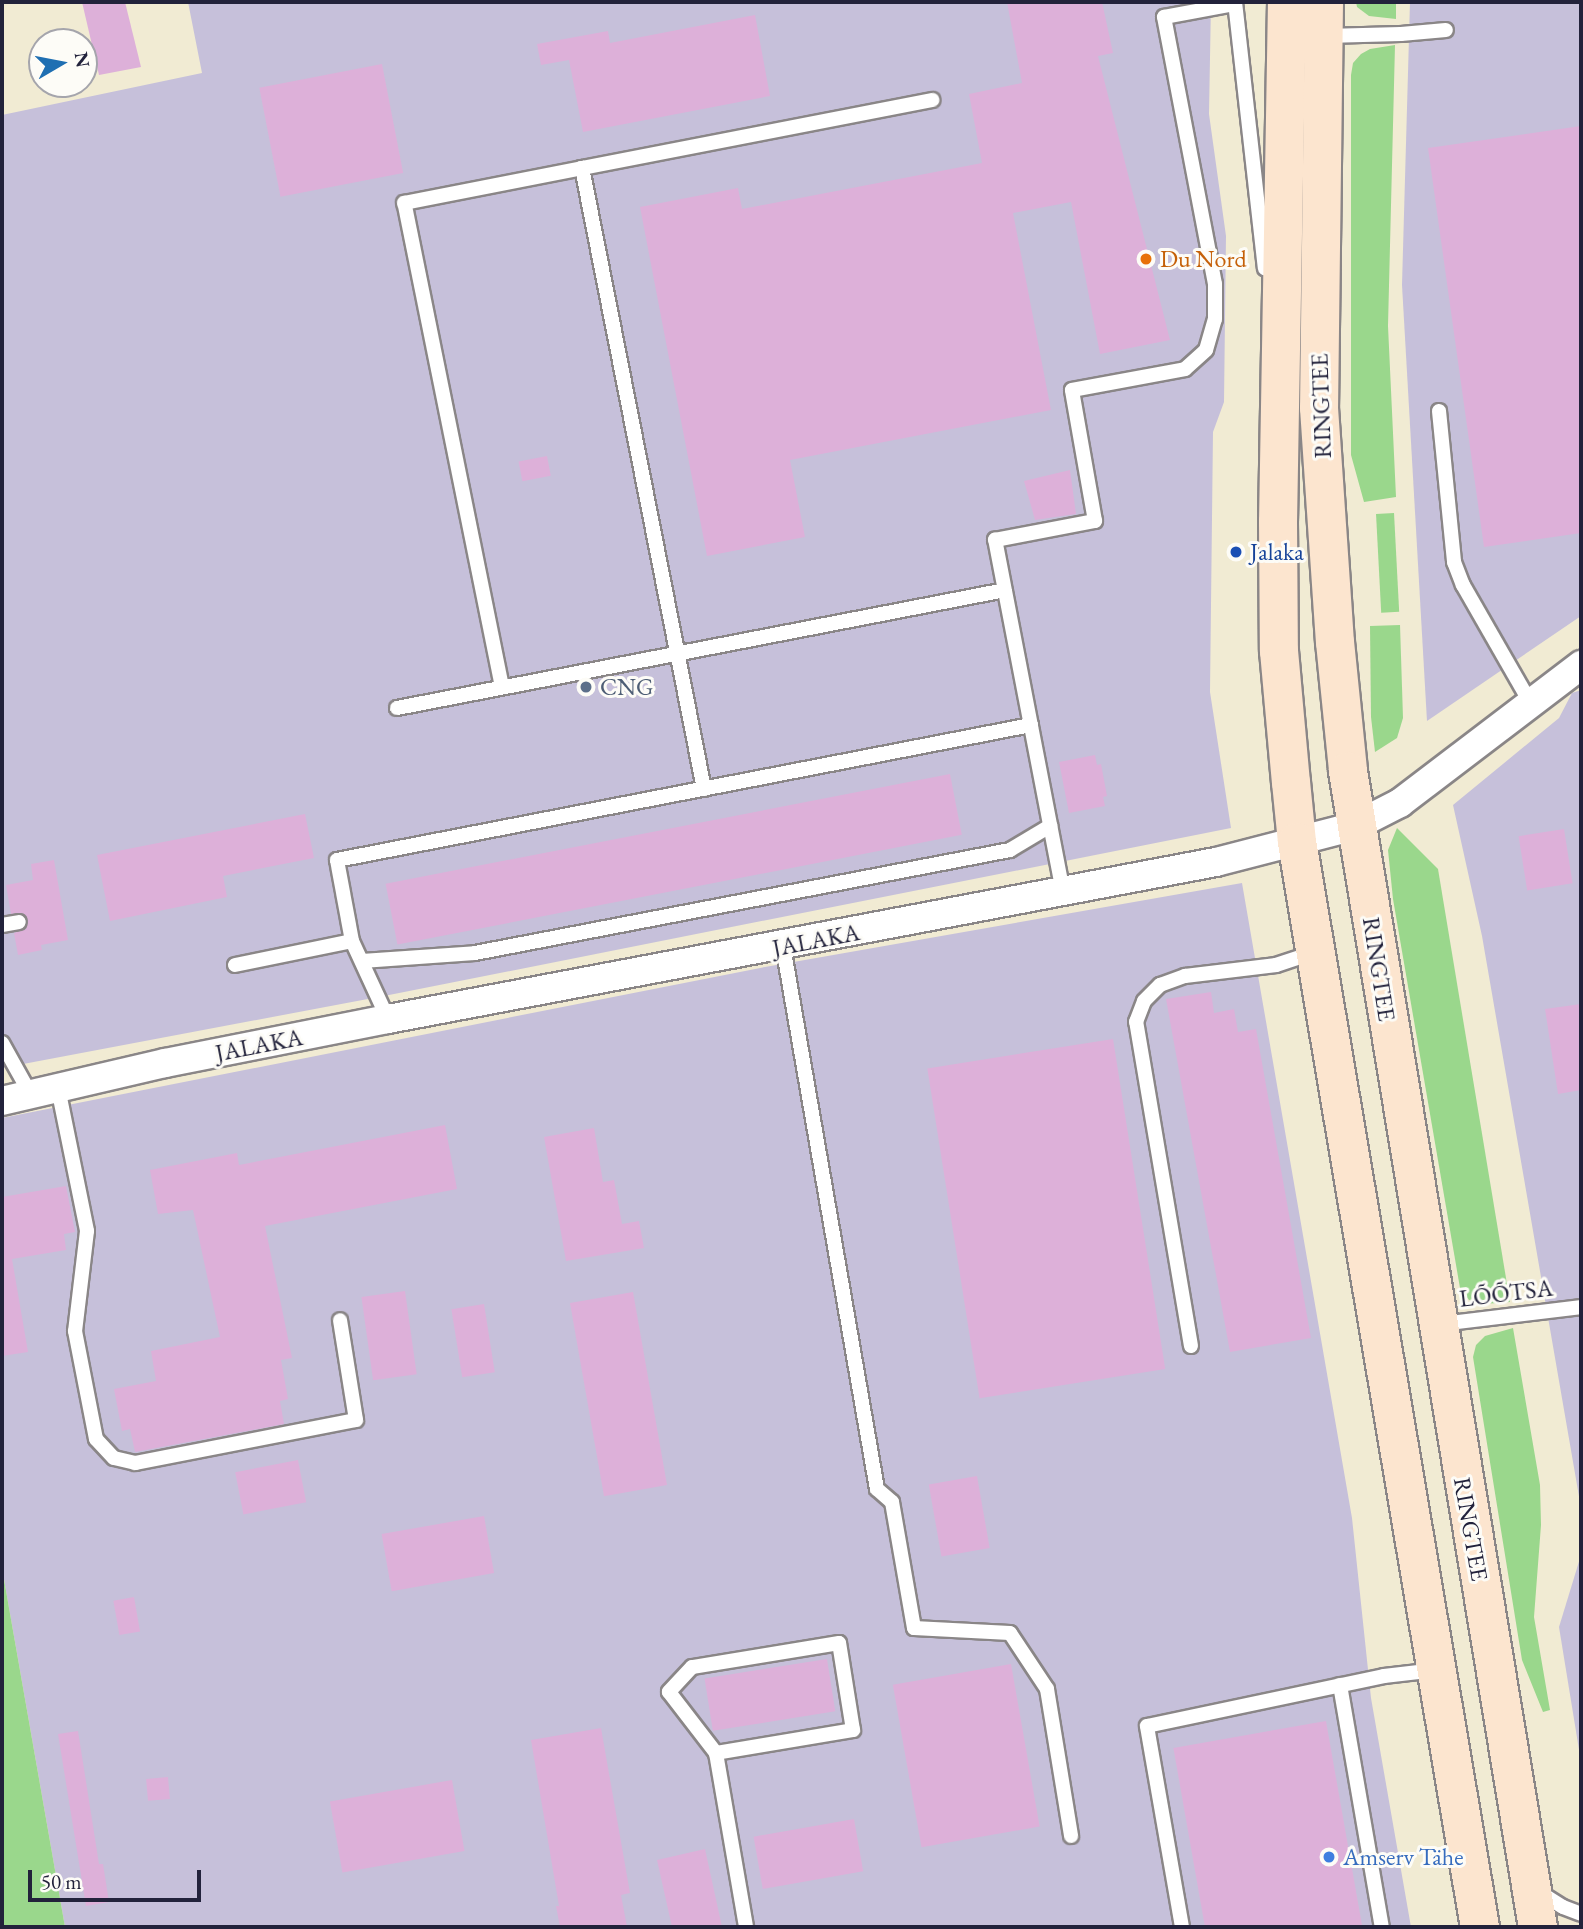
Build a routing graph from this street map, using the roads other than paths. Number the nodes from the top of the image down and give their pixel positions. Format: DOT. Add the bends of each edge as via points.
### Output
graph roads {
  1 [pos="1287,2"];
  2 [pos="1234,3"];
  3 [pos="1323,19"];
  4 [pos="1446,30"];
  5 [pos="932,100"];
  6 [pos="582,168"];
  7 [pos="1439,411"];
  8 [pos="1278,419"];
  9 [pos="1005,590"];
  10 [pos="677,653"];
  11 [pos="1581,665"];
  12 [pos="502,687"];
  13 [pos="1530,702"];
  14 [pos="397,708"];
  15 [pos="1031,726"];
  16 [pos="704,789"];
  17 [pos="1050,826"];
  18 [pos="1355,826"];
  19 [pos="1297,842"];
  20 [pos="1063,892"];
  21 [pos="19,922"];
  22 [pos="2,925"];
  23 [pos="352,941"];
  24 [pos="783,946"];
  25 [pos="1317,952"];
  26 [pos="362,961"];
  27 [pos="235,965"];
  28 [pos="388,1019"];
  29 [pos="2,1043"];
  30 [pos="44,1091"];
  31 [pos="2,1101"];
  32 [pos="1581,1307"];
  33 [pos="340,1320"];
  34 [pos="1437,1324"];
  35 [pos="1191,1346"];
  36 [pos="1437,1670"];
  37 [pos="1340,1685"];
  38 [pos="716,1753"];
  39 [pos="1071,1836"];
  40 [pos="1531,1887"];
  41 [pos="1581,1914"];
  42 [pos="746,1927"];
  43 [pos="1182,1927"];
  44 [pos="1382,1927"];
  45 [pos="1480,1927"];
  46 [pos="1538,1927"];
  1 -- 8 [label="main road, RINGTEE"];
  2 -- 8 [label="lane" via="1261,218"];
  2 -- 9 [label="lane" via="1164,17 1215,284 1215,319 1206,350 1185,369 1072,390 1095,521 995,540"];
  3 -- 4 [label="lane" via="1401,34"];
  3 -- 18 [label="main road, RINGTEE" via="1319,408 1335,642"];
  5 -- 6 [label="lane"];
  6 -- 10 [label="lane"];
  6 -- 12 [label="lane" via="404,203"];
  7 -- 13 [label="lane" via="1454,562"];
  8 -- 19 [label="main road, RINGTEE" via="1279,651"];
  9 -- 10 [label="lane"];
  9 -- 15 [label="lane"];
  10 -- 12 [label="lane"];
  10 -- 16 [label="lane"];
  11 -- 13 [label="street, JALAKA"];
  12 -- 14 [label="lane"];
  13 -- 18 [label="street, JALAKA" via="1400,803"];
  15 -- 16 [label="lane"];
  15 -- 17 [label="lane"];
  16 -- 23 [label="lane" via="337,860"];
  17 -- 20 [label="lane"];
  17 -- 26 [label="lane" via="1010,850 475,953"];
  18 -- 19 [label="street, JALAKA"];
  18 -- 34 [label="main road, RINGTEE"];
  19 -- 20 [label="street, JALAKA"];
  19 -- 25 [label="main road, RINGTEE"];
  20 -- 24 [label="street, JALAKA"];
  21 -- 22 [label="lane"];
  23 -- 26 [label="lane"];
  23 -- 27 [label="lane"];
  24 -- 28 [label="street, JALAKA"];
  24 -- 39 [label="lane" via="877,1489 892,1502 914,1628 1010,1633 1047,1689"];
  25 -- 35 [label="lane" via="1276,965 1185,976 1160,985 1144,1001 1136,1022"];
  25 -- 36 [label="main road, RINGTEE"];
  26 -- 28 [label="lane"];
  28 -- 30 [label="street, JALAKA"];
  29 -- 30 [label="lane"];
  30 -- 31 [label="street, JALAKA"];
  30 -- 33 [label="lane" via="87,1231 75,1331 96,1439 114,1458 135,1463 356,1420"];
  32 -- 34 [label="lane, LÕÕTSA"];
  34 -- 40 [label="main road, RINGTEE"];
  36 -- 37 [label="lane"];
  36 -- 45 [label="main road, RINGTEE"];
  37 -- 43 [label="lane" via="1147,1726"];
  37 -- 44 [label="lane"];
  38 -- 38 [label="lane" via="853,1730 839,1643 692,1667 669,1692"];
  38 -- 42 [label="lane"];
  40 -- 41 [label="lane"];
  40 -- 46 [label="main road, RINGTEE"];
}
